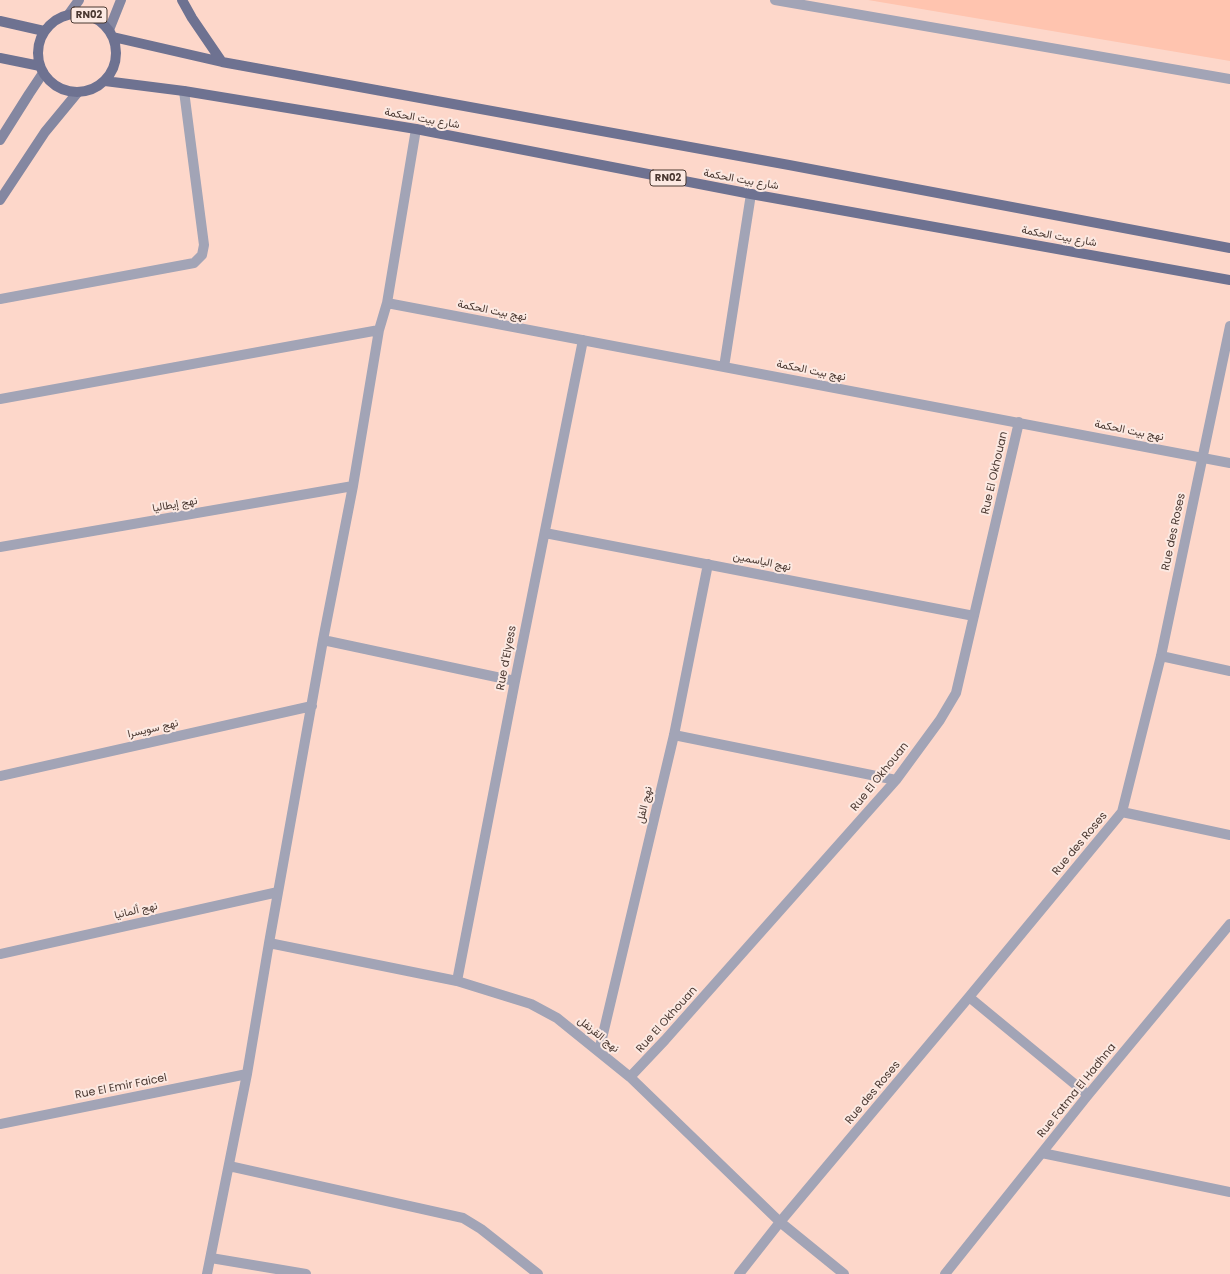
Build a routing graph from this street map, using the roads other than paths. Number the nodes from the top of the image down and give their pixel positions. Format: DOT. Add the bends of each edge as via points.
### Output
graph roads {
  1 [pos="79,0"];
  2 [pos="121,0"];
  3 [pos="182,0"];
  4 [pos="774,0"];
  5 [pos="69,14"];
  6 [pos="0,21"];
  7 [pos="44,31"];
  8 [pos="111,33"];
  9 [pos="0,58"];
  10 [pos="222,62"];
  11 [pos="42,70"];
  12 [pos="1230,79"];
  13 [pos="105,81"];
  14 [pos="78,92"];
  15 [pos="184,92"];
  16 [pos="416,129"];
  17 [pos="0,140"];
  18 [pos="751,194"];
  19 [pos="0,200"];
  20 [pos="1230,248"];
  21 [pos="1230,280"];
  22 [pos="0,299"];
  23 [pos="387,303"];
  24 [pos="1230,326"];
  25 [pos="379,330"];
  26 [pos="583,340"];
  27 [pos="724,367"];
  28 [pos="0,399"];
  29 [pos="1019,422"];
  30 [pos="1202,456"];
  31 [pos="1230,463"];
  32 [pos="353,486"];
  33 [pos="545,533"];
  34 [pos="0,547"];
  35 [pos="708,564"];
  36 [pos="974,616"];
  37 [pos="323,640"];
  38 [pos="1161,656"];
  39 [pos="1230,670"];
  40 [pos="515,681"];
  41 [pos="312,706"];
  42 [pos="674,735"];
  43 [pos="0,776"];
  44 [pos="896,780"];
  45 [pos="1122,812"];
  46 [pos="1230,835"];
  47 [pos="278,892"];
  48 [pos="1230,924"];
  49 [pos="269,944"];
  50 [pos="0,954"];
  51 [pos="457,982"];
  52 [pos="969,997"];
  53 [pos="599,1051"];
  54 [pos="247,1074"];
  55 [pos="630,1077"];
  56 [pos="1088,1095"];
  57 [pos="0,1124"];
  58 [pos="1042,1153"];
  59 [pos="229,1166"];
  60 [pos="1230,1192"];
  61 [pos="780,1222"];
  62 [pos="211,1258"];
  63 [pos="207,1274"];
  64 [pos="306,1274"];
  65 [pos="538,1274"];
  66 [pos="739,1274"];
  67 [pos="844,1274"];
  68 [pos="945,1274"];
  1 -- 5 [label="street"];
  2 -- 8 [label="street"];
  3 -- 10 [label="main road"];
  4 -- 12 [label="street"];
  5 -- 7 [label="main road, شارع بيت الحكمة / RN02" via="51,22"];
  5 -- 8 [label="main road, شارع بيت الحكمة / RN02" via="91,16"];
  6 -- 7 [label="main road"];
  7 -- 11 [label="main road" via="38,54"];
  8 -- 10 [label="main road, شارع بيت الحكمة / RN02"];
  8 -- 13 [label="main road, RN02" via="116,52 113,68"];
  9 -- 11 [label="main road"];
  10 -- 20 [label="main road, شارع بيت الحكمة / RN02"];
  11 -- 14 [label="main road" via="52,84 64,90"];
  11 -- 17 [label="street"];
  13 -- 14 [label="main road" via="91,89"];
  13 -- 15 [label="main road, شارع بيت الحكمة / RN02"];
  14 -- 19 [label="street" via="45,132"];
  15 -- 16 [label="main road, شارع بيت الحكمة / RN02"];
  15 -- 22 [label="street" via="204,245 202,255 194,263"];
  16 -- 18 [label="main road, شارع بيت الحكمة / RN02"];
  16 -- 23 [label="street"];
  18 -- 21 [label="main road, شارع بيت الحكمة / RN02"];
  18 -- 27 [label="street"];
  23 -- 25 [label="street"];
  23 -- 26 [label="street, نهج بيت الحكمة"];
  24 -- 30 [label="street, Rue des Roses"];
  25 -- 28 [label="street"];
  25 -- 32 [label="street"];
  26 -- 27 [label="street, نهج بيت الحكمة"];
  26 -- 33 [label="street, Rue d'Elyess"];
  27 -- 29 [label="street, نهج بيت الحكمة"];
  29 -- 30 [label="street, نهج بيت الحكمة"];
  29 -- 36 [label="street, Rue El Okhouan"];
  30 -- 31 [label="street, نهج بيت الحكمة"];
  30 -- 38 [label="street, Rue des Roses"];
  32 -- 34 [label="street, نهج إيطاليا"];
  32 -- 37 [label="street"];
  33 -- 35 [label="street, نهج الياسمين"];
  33 -- 40 [label="street, Rue d'Elyess"];
  35 -- 36 [label="street, نهج الياسمين"];
  35 -- 42 [label="street, نهج الفل"];
  36 -- 44 [label="street, Rue El Okhouan" via="956,693 940,720"];
  37 -- 40 [label="street"];
  37 -- 41 [label="street"];
  38 -- 39 [label="street"];
  38 -- 45 [label="street, Rue des Roses"];
  40 -- 51 [label="street, Rue d'Elyess"];
  41 -- 43 [label="street, نهج سويسرا"];
  41 -- 47 [label="street"];
  42 -- 44 [label="street"];
  42 -- 53 [label="street, نهج الفل"];
  44 -- 55 [label="street, Rue El Okhouan"];
  45 -- 46 [label="street"];
  45 -- 52 [label="street, Rue des Roses"];
  47 -- 49 [label="street"];
  47 -- 50 [label="street, نهج ألمانيا"];
  48 -- 56 [label="street, Rue Fatma El Hadhna"];
  49 -- 51 [label="street, نهج القرنفل"];
  49 -- 54 [label="street"];
  51 -- 53 [label="street, نهج القرنفل" via="531,1004 557,1018"];
  52 -- 56 [label="street"];
  52 -- 61 [label="street, Rue des Roses"];
  53 -- 55 [label="street, نهج القرنفل"];
  54 -- 57 [label="street, Rue El Emir Faicel"];
  54 -- 59 [label="street"];
  55 -- 61 [label="street, نهج القرنفل"];
  56 -- 58 [label="street, Rue Fatma El Hadhna"];
  58 -- 60 [label="street"];
  58 -- 68 [label="street, Rue Fatma El Hadhna"];
  59 -- 62 [label="street"];
  59 -- 65 [label="street" via="463,1218"];
  61 -- 66 [label="street, Rue des Roses"];
  61 -- 67 [label="street, نهج القرنفل"];
  62 -- 63 [label="street"];
  62 -- 64 [label="street"];
}
